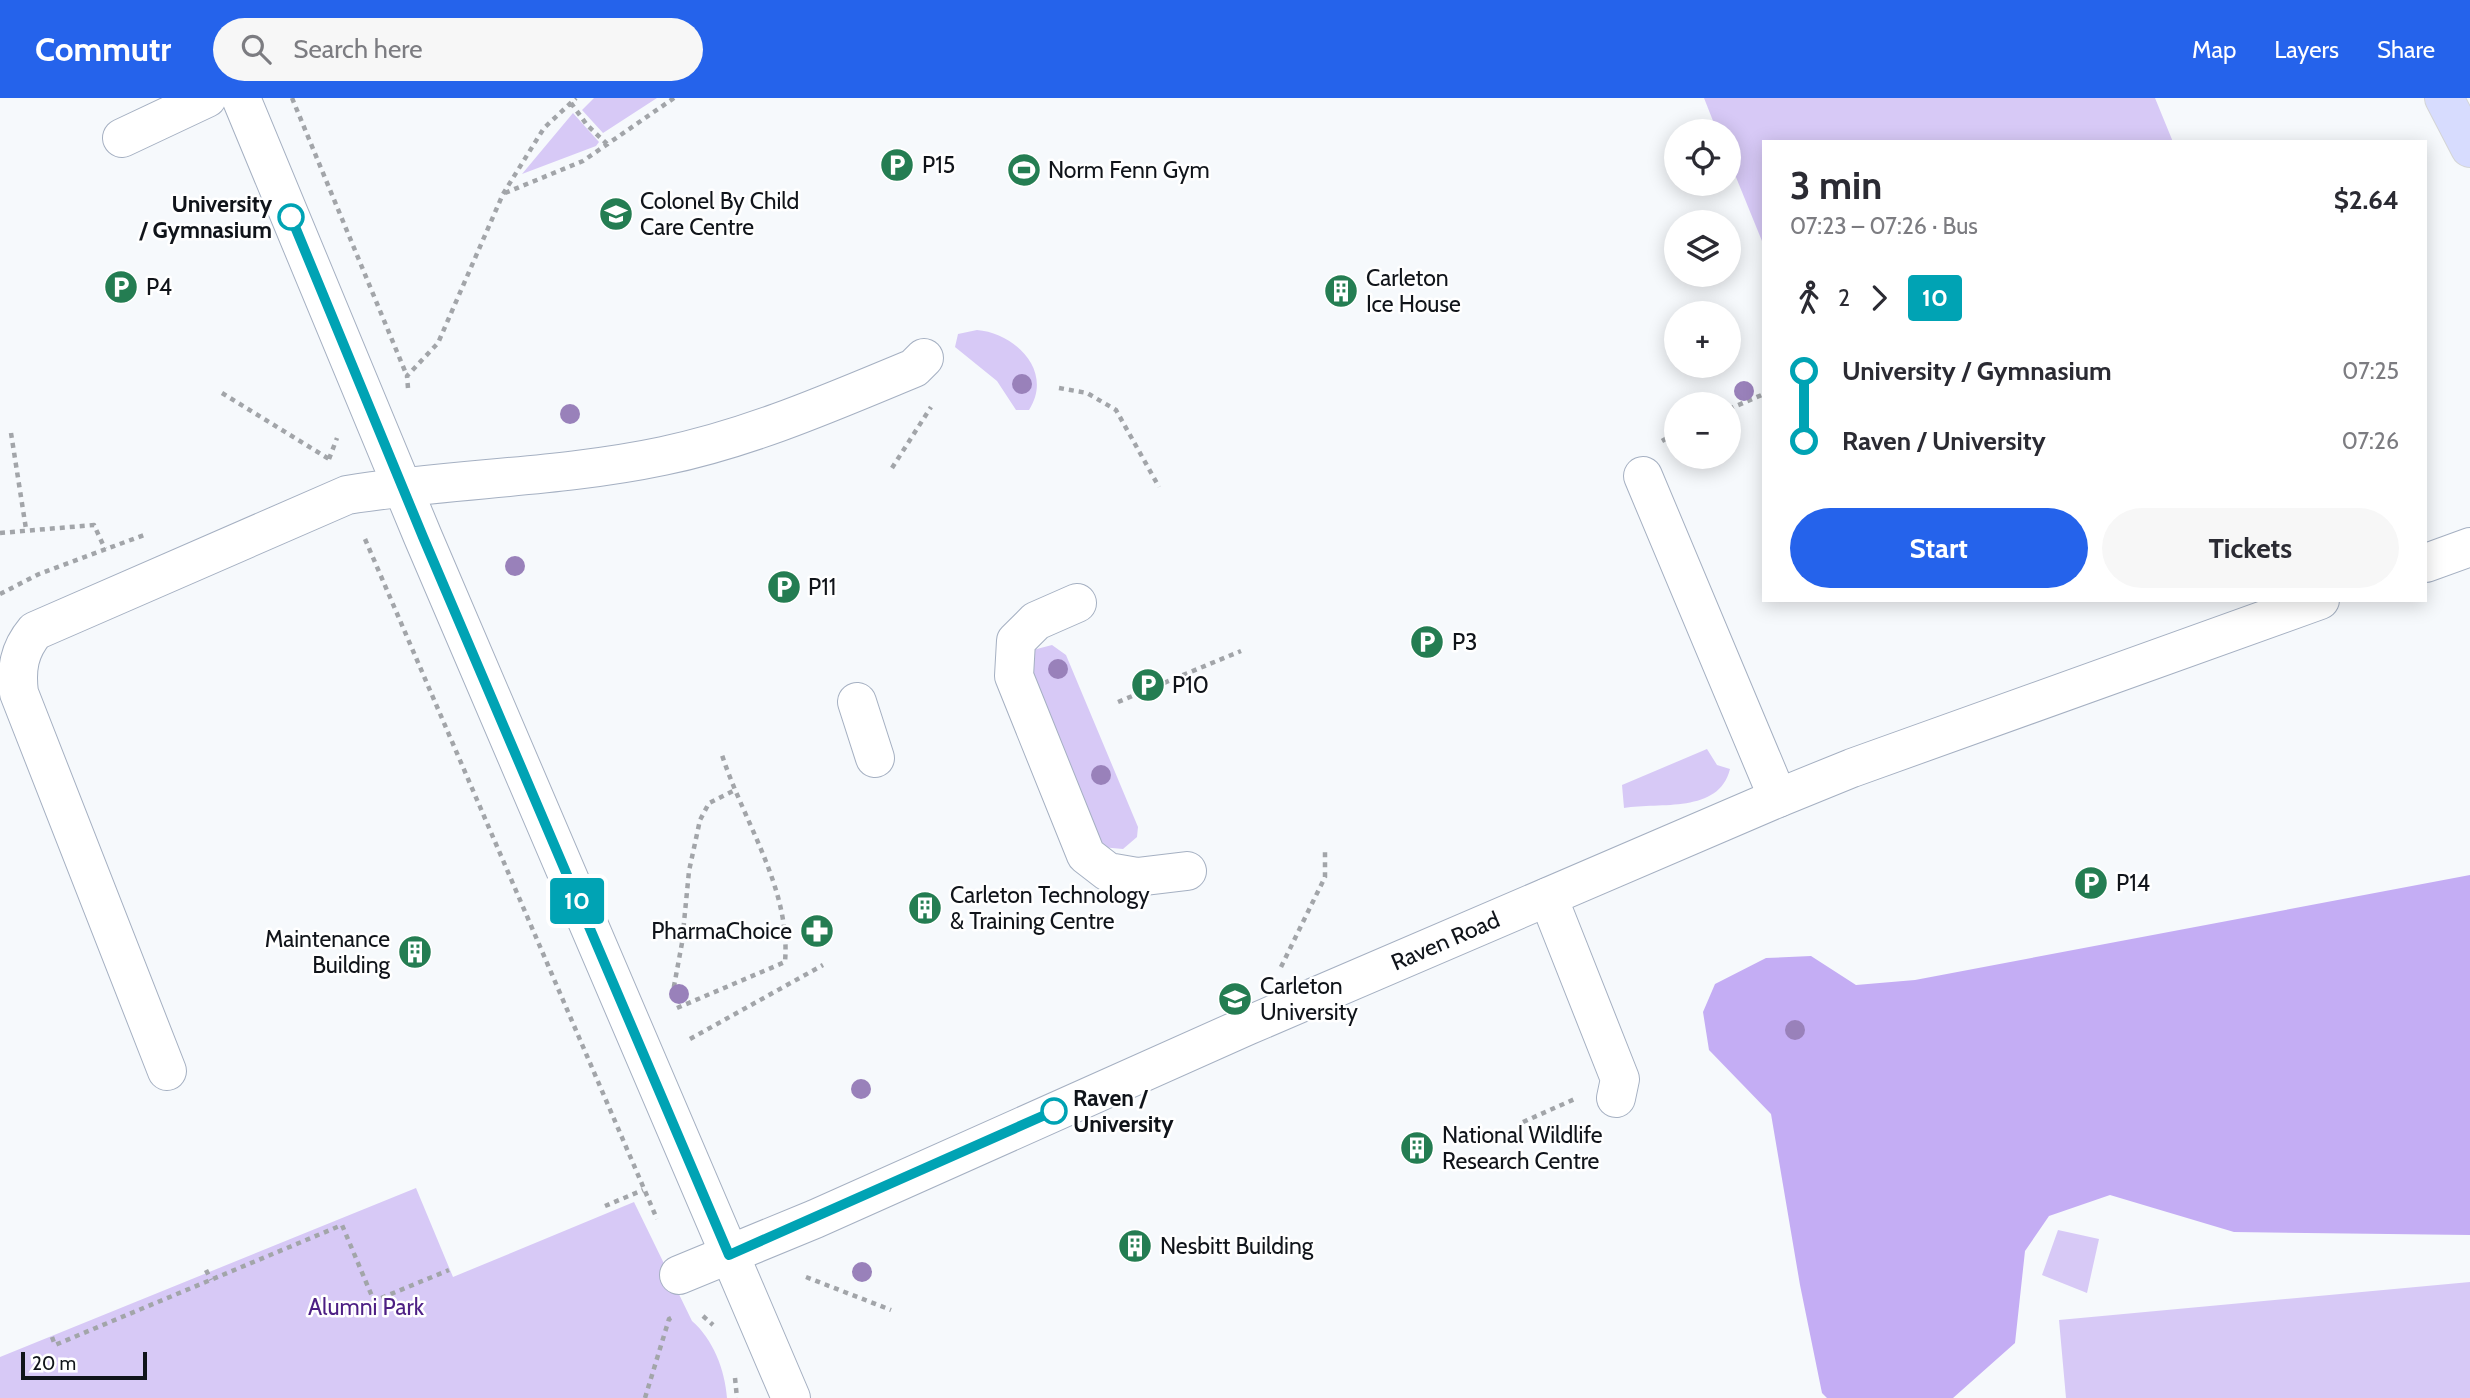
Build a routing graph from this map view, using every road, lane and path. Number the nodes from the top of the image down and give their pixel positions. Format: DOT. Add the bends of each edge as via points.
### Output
graph roads {
  1 [pos="206,98"];
  2 [pos="241,98"];
  3 [pos="292,98"];
  4 [pos="576,98"];
  5 [pos="674,98"];
  6 [pos="2444,98"];
  7 [pos="571,103"];
  8 [pos="122,138"];
  9 [pos="607,144"];
  10 [pos="2470,148"];
  11 [pos="503,194"];
  12 [pos="924,358"];
  13 [pos="407,376"];
  14 [pos="1059,388"];
  15 [pos="408,389"];
  16 [pos="222,393"];
  17 [pos="1762,395"];
  18 [pos="935,402"];
  19 [pos="1741,404"];
  20 [pos="11,433"];
  21 [pos="329,459"];
  22 [pos="892,468"];
  23 [pos="1643,476"];
  24 [pos="402,485"];
  25 [pos="1159,487"];
  26 [pos="26,529"];
  27 [pos="0,533"];
  28 [pos="365,539"];
  29 [pos="2470,547"];
  30 [pos="106,549"];
  31 [pos="2427,563"];
  32 [pos="20,582"];
  33 [pos="0,594"];
  34 [pos="2314,602"];
  35 [pos="1077,603"];
  36 [pos="1241,651"];
  37 [pos="857,702"];
  38 [pos="1118,702"];
  39 [pos="722,755"];
  40 [pos="875,758"];
  41 [pos="733,792"];
  42 [pos="1779,799"];
  43 [pos="1325,848"];
  44 [pos="1187,871"];
  45 [pos="1548,898"];
  46 [pos="824,965"];
  47 [pos="1279,970"];
  48 [pos="671,997"];
  49 [pos="677,1009"];
  50 [pos="690,1039"];
  51 [pos="167,1071"];
  52 [pos="1618,1088"];
  53 [pos="1523,1122"];
  54 [pos="643,1190"];
  55 [pos="605,1206"];
  56 [pos="657,1219"];
  57 [pos="729,1255"];
  58 [pos="206,1270"];
  59 [pos="449,1270"];
  60 [pos="679,1275"];
  61 [pos="806,1277"];
  62 [pos="211,1280"];
  63 [pos="891,1310"];
  64 [pos="681,1314"];
  65 [pos="51,1337"];
  66 [pos="645,1398"];
  67 [pos="790,1398"];
  1 -- 8 [label="street"];
  2 -- 24 [label="street"];
  3 -- 13 [label="path"];
  4 -- 7 [label="path"];
  5 -- 9 [label="path"];
  6 -- 10 [label="main road"];
  7 -- 9 [label="path"];
  7 -- 11 [label="path" via="544,128"];
  9 -- 11 [label="path" via="583,161"];
  11 -- 13 [label="path" via="438,343"];
  12 -- 24 [label="street" via="914,368 765,428 665,456 510,478"];
  13 -- 15 [label="path"];
  14 -- 25 [label="path" via="1087,393 1116,410"];
  16 -- 21 [label="path"];
  17 -- 19 [label="path"];
  18 -- 22 [label="path"];
  20 -- 26 [label="path"];
  23 -- 42 [label="street"];
  24 -- 51 [label="street" via="347,495 35,631 24,645 17,678 19,693"];
  24 -- 57 [label="street"];
  26 -- 27 [label="path"];
  26 -- 30 [label="path" via="94,525"];
  28 -- 54 [label="path"];
  29 -- 31 [label="street"];
  32 -- 33 [label="path"];
  34 -- 42 [label="street, Raven Road" via="1852,768"];
  35 -- 44 [label="street" via="1036,621 1016,641 1014,676 1086,855 1108,872 1137,877"];
  36 -- 38 [label="path"];
  37 -- 40 [label="street"];
  39 -- 41 [label="path"];
  41 -- 48 [label="path" via="709,803 700,820"];
  41 -- 49 [label="path" via="779,897 787,938 785,962"];
  42 -- 45 [label="street, Raven Road"];
  43 -- 47 [label="path" via="1325,877"];
  45 -- 52 [label="street"];
  45 -- 57 [label="street, Raven Road"];
  46 -- 50 [label="path"];
  52 -- 53 [label="path"];
  54 -- 55 [label="path"];
  54 -- 56 [label="path"];
  57 -- 60 [label="street, Raven Road"];
  57 -- 67 [label="street"];
  58 -- 62 [label="path"];
  59 -- 62 [label="path" via="374,1301 342,1225"];
  61 -- 63 [label="path"];
  62 -- 65 [label="path" via="55,1345"];
  64 -- 66 [label="path" via="669,1319"];
}
